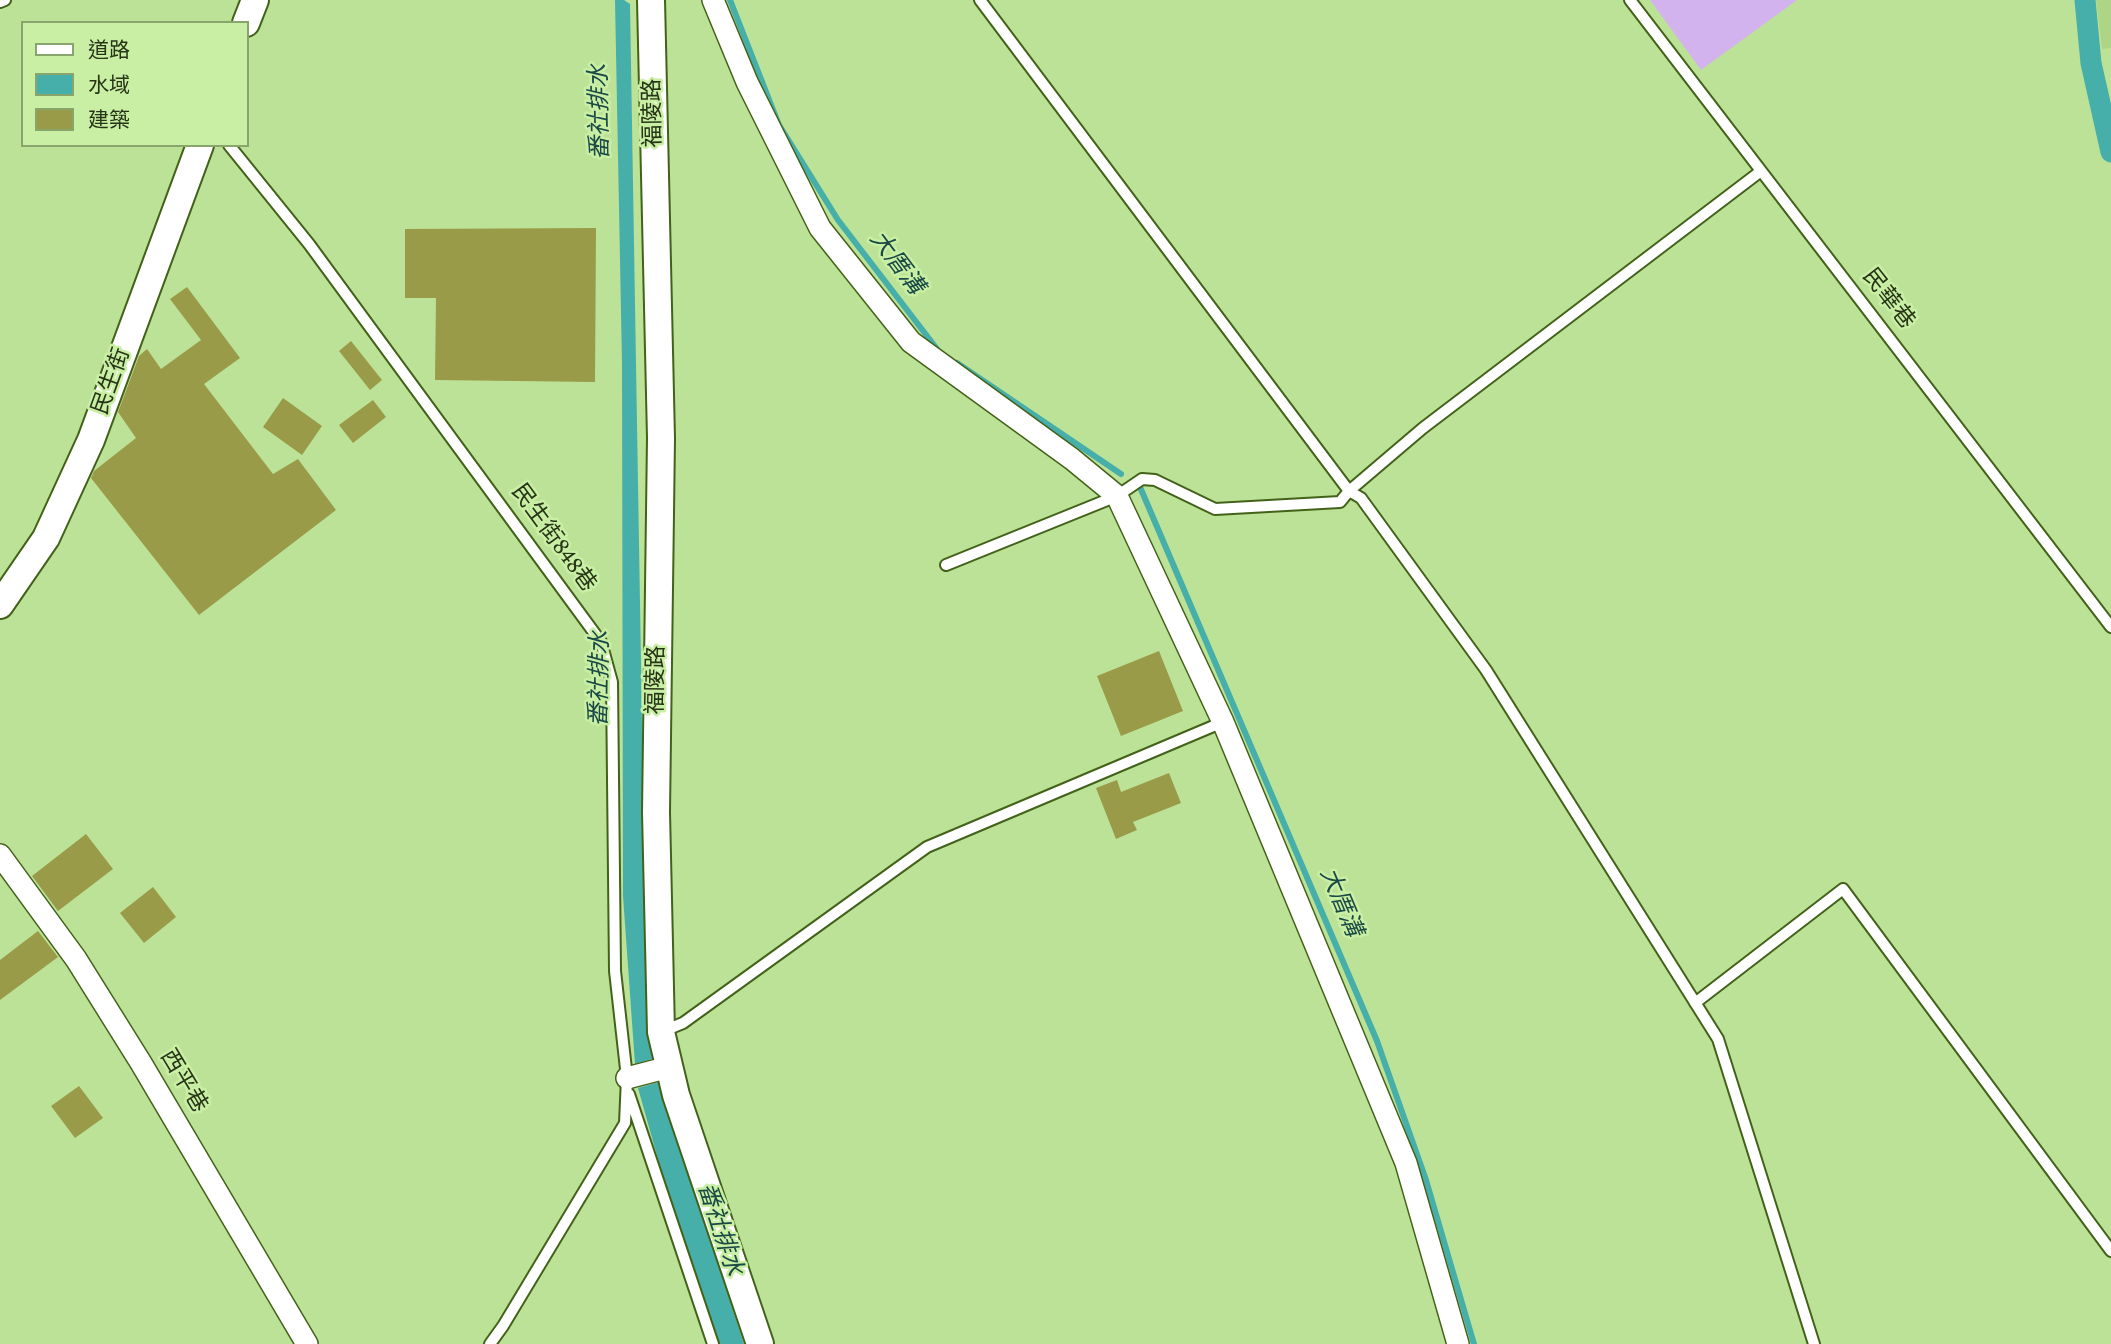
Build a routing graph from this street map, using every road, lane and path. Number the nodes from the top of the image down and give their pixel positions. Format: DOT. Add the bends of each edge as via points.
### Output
graph roads {
  1 [pos="5,0"];
  2 [pos="255,0"];
  3 [pos="651,0"];
  4 [pos="713,0"];
  5 [pos="980,0"];
  6 [pos="1630,0"];
  7 [pos="0,2"];
  8 [pos="247,21"];
  9 [pos="199,147"];
  10 [pos="231,147"];
  11 [pos="1761,171"];
  12 [pos="1349,491"];
  13 [pos="1117,496"];
  14 [pos="946,565"];
  15 [pos="0,606"];
  16 [pos="2111,626"];
  17 [pos="1223,722"];
  18 [pos="0,855"];
  19 [pos="1695,1003"];
  20 [pos="662,1032"];
  21 [pos="669,1067"];
  22 [pos="627,1083"];
  23 [pos="2111,1251"];
  24 [pos="307,1344"];
  25 [pos="490,1344"];
  26 [pos="713,1344"];
  27 [pos="760,1344"];
  28 [pos="1458,1344"];
  29 [pos="1814,1344"];
  1 -- 7 [label="lane"];
  2 -- 8 [label="street"];
  3 -- 20 [label="street, 福陵路" via="661,438 656,811"];
  4 -- 13 [label="street" via="747,82 820,228 911,342"];
  5 -- 12 [label="lane"];
  6 -- 11 [label="lane, 民華巷"];
  9 -- 15 [label="street, 民生街" via="91,440 46,538"];
  10 -- 22 [label="lane, 民生街848巷" via="309,244 601,642 612,682 615,971"];
  11 -- 12 [label="lane" via="1423,428"];
  11 -- 16 [label="lane, 民華巷"];
  12 -- 13 [label="lane" via="1340,502 1215,509 1155,480 1142,479"];
  12 -- 19 [label="lane" via="1360,498 1486,670"];
  13 -- 14 [label="lane"];
  13 -- 17 [label="street"];
  17 -- 20 [label="lane" via="927,846 683,1024"];
  17 -- 28 [label="street" via="1406,1163"];
  18 -- 24 [label="street, 西平巷" via="76,959"];
  19 -- 23 [label="lane" via="1843,889"];
  19 -- 29 [label="lane" via="1718,1038"];
  20 -- 21 [label="street, 福陵路"];
  21 -- 22 [label="street"];
  21 -- 27 [label="street, 福陵路"];
  22 -- 25 [label="lane" via="625,1123"];
  22 -- 26 [label="lane"];
}
